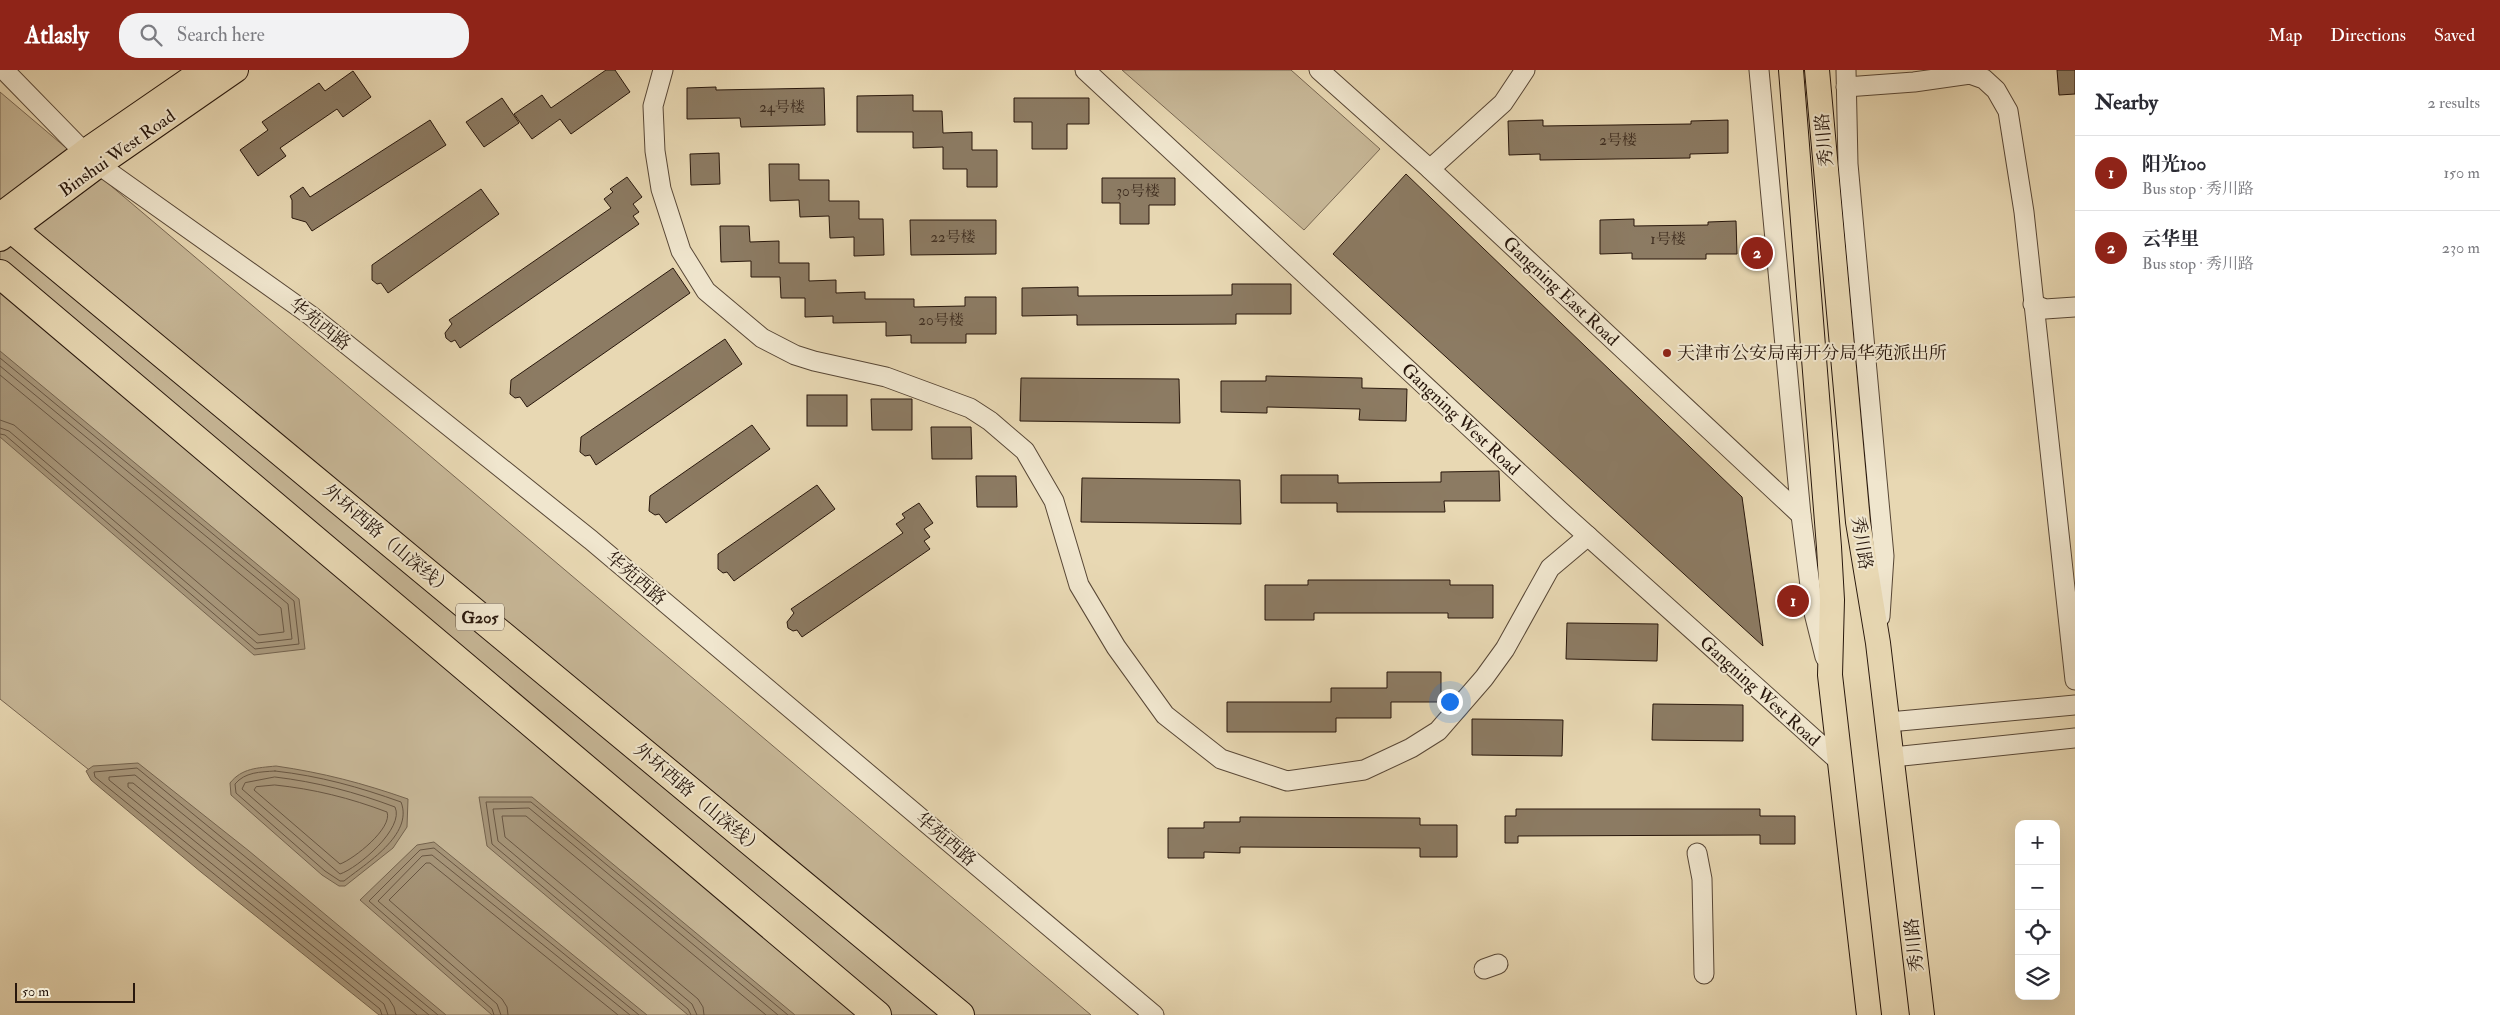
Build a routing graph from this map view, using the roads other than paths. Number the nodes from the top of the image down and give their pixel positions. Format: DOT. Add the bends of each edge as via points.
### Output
graph roads {
  1 [pos="4,70"];
  2 [pos="203,70"];
  3 [pos="236,70"];
  4 [pos="663,70"];
  5 [pos="1085,70"];
  6 [pos="1318,70"];
  7 [pos="1525,70"];
  8 [pos="1758,70"];
  9 [pos="1791,70"];
  10 [pos="1817,70"];
  11 [pos="1846,78"];
  12 [pos="91,159"];
  13 [pos="1430,169"];
  14 [pos="3,226"];
  15 [pos="0,274"];
  16 [pos="2033,304"];
  17 [pos="2075,307"];
  18 [pos="1801,515"];
  19 [pos="1588,536"];
  20 [pos="1878,643"];
  21 [pos="1830,675"];
  22 [pos="2075,680"];
  23 [pos="2075,705"];
  24 [pos="1889,722"];
  25 [pos="2075,738"];
  26 [pos="1893,757"];
  27 [pos="1841,763"];
  28 [pos="1697,853"];
  29 [pos="1704,974"];
  30 [pos="877,1015"];
  31 [pos="960,1015"];
  32 [pos="1154,1015"];
  33 [pos="1869,1015"];
  34 [pos="1922,1015"];
  1 -- 12 [label="street, 华苑西路"];
  2 -- 12 [label="main road, Binshui West Road"];
  3 -- 12 [label="main road, Binshui West Road"];
  4 -- 19 [label="street" via="653,106 661,190 681,251 706,291 762,338 795,355 886,377 970,408 1025,451 1054,501 1079,585 1116,647 1165,715 1221,759 1287,781 1364,770 1438,731 1505,649 1550,568"];
  5 -- 19 [label="street, Gangning West Road"];
  6 -- 13 [label="street, Gangning East Road"];
  7 -- 13 [label="street" via="1503,102"];
  8 -- 18 [label="street"];
  9 -- 21 [label="main road, 秀川路" via="1832,600"];
  10 -- 20 [label="main road, 秀川路" via="1858,522"];
  11 -- 16 [label="street" via="1914,82 1970,74 1984,79 1996,90 2008,110 2024,212"];
  11 -- 20 [label="street" via="1848,164 1884,556"];
  12 -- 14 [label="main road, Binshui West Road"];
  12 -- 32 [label="street, 华苑西路" via="310,315 583,534"];
  13 -- 18 [label="street, Gangning East Road"];
  14 -- 31 [label="highway, 外环西路（山深线） / G205"];
  15 -- 30 [label="highway, G205"];
  16 -- 17 [label="street" via="2045,309"];
  16 -- 22 [label="street"];
  18 -- 21 [label="street" via="1813,609"];
  19 -- 27 [label="street, Gangning West Road"];
  20 -- 24 [label="main road, 秀川路"];
  21 -- 27 [label="main road, 秀川路"];
  23 -- 24 [label="street"];
  24 -- 26 [label="main road, 秀川路"];
  25 -- 26 [label="street"];
  26 -- 34 [label="main road, 秀川路"];
  27 -- 33 [label="main road, 秀川路"];
  28 -- 29 [label="street" via="1702,878"];
}
